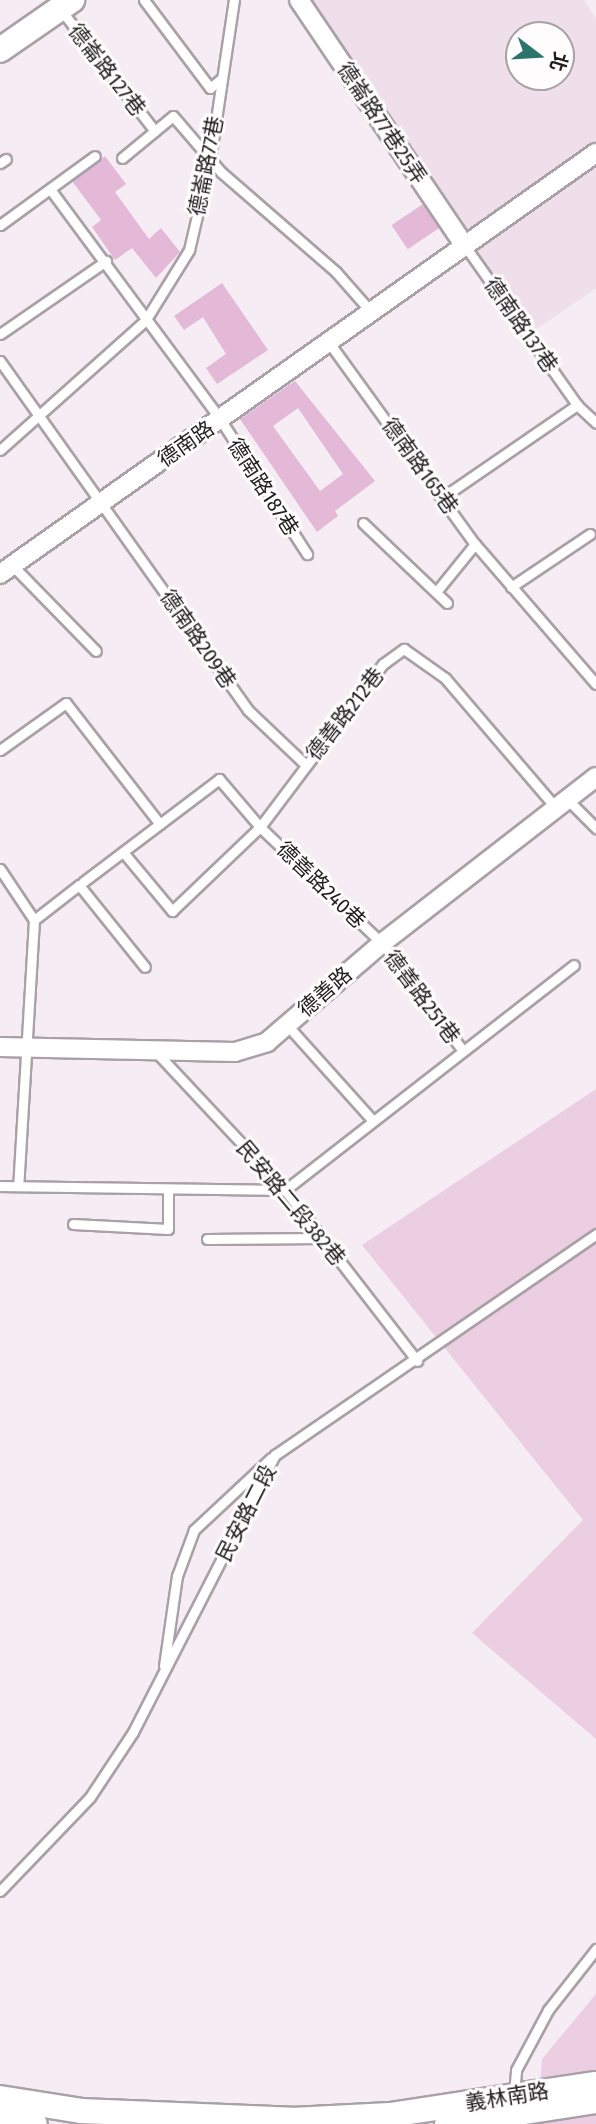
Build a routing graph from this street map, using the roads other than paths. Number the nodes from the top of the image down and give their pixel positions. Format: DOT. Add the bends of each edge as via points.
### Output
graph roads {
  1 [pos="144,0"];
  2 [pos="234,0"];
  3 [pos="299,0"];
  4 [pos="66,4"];
  5 [pos="0,50"];
  6 [pos="220,80"];
  7 [pos="155,131"];
  8 [pos="596,153"];
  9 [pos="95,156"];
  10 [pos="122,158"];
  11 [pos="210,160"];
  12 [pos="50,189"];
  13 [pos="0,225"];
  14 [pos="465,246"];
  15 [pos="106,261"];
  16 [pos="372,313"];
  17 [pos="145,321"];
  18 [pos="0,334"];
  19 [pos="330,344"];
  20 [pos="0,361"];
  21 [pos="577,405"];
  22 [pos="39,415"];
  23 [pos="220,419"];
  24 [pos="596,423"];
  25 [pos="0,450"];
  26 [pos="443,497"];
  27 [pos="102,503"];
  28 [pos="363,523"];
  29 [pos="590,534"];
  30 [pos="475,544"];
  31 [pos="307,554"];
  32 [pos="6,570"];
  33 [pos="511,587"];
  34 [pos="436,592"];
  35 [pos="447,603"];
  36 [pos="96,651"];
  37 [pos="596,684"];
  38 [pos="0,750"];
  39 [pos="306,765"];
  40 [pos="596,777"];
  41 [pos="562,804"];
  42 [pos="160,824"];
  43 [pos="260,827"];
  44 [pos="596,828"];
  45 [pos="123,852"];
  46 [pos="0,869"];
  47 [pos="83,882"];
  48 [pos="34,920"];
  49 [pos="382,943"];
  50 [pos="574,965"];
  51 [pos="145,967"];
  52 [pos="287,1025"];
  53 [pos="0,1047"];
  54 [pos="28,1047"];
  55 [pos="463,1051"];
  56 [pos="156,1052"];
  57 [pos="373,1121"];
  58 [pos="0,1186"];
  59 [pos="18,1186"];
  60 [pos="285,1190"];
  61 [pos="167,1191"];
  62 [pos="73,1224"];
  63 [pos="596,1234"];
  64 [pos="322,1238"];
  65 [pos="206,1239"];
  66 [pos="417,1361"];
  67 [pos="275,1455"];
  68 [pos="162,1675"];
  69 [pos="0,1891"];
  70 [pos="596,1949"];
  71 [pos="596,2084"];
  72 [pos="0,2098"];
  73 [pos="596,2101"];
  74 [pos="513,2111"];
  75 [pos="0,2119"];
  76 [pos="35,2124"];
  77 [pos="447,2124"];
  1 -- 6 [label="lane" via="210,88"];
  2 -- 6 [label="lane, 德崙路77巷"];
  3 -- 14 [label="street, 德崙路77巷25弄"];
  4 -- 5 [label="street"];
  4 -- 7 [label="lane, 德崙路127巷"];
  6 -- 11 [label="lane, 德崙路77巷"];
  7 -- 10 [label="lane"];
  7 -- 11 [label="lane" via="173,116"];
  8 -- 14 [label="street, 德南路"];
  9 -- 12 [label="lane"];
  11 -- 16 [label="lane" via="257,207 336,272"];
  11 -- 17 [label="lane, 德崙路77巷" via="189,250"];
  12 -- 13 [label="lane"];
  12 -- 15 [label="lane"];
  14 -- 16 [label="street, 德南路"];
  14 -- 21 [label="lane, 德南路137巷"];
  15 -- 17 [label="lane"];
  15 -- 18 [label="lane"];
  16 -- 19 [label="street, 德南路"];
  17 -- 22 [label="lane, 德崙路77巷"];
  17 -- 23 [label="lane, 德南路187巷"];
  19 -- 23 [label="street, 德南路"];
  19 -- 26 [label="lane, 德南路165巷"];
  20 -- 22 [label="lane, 德南路209巷"];
  21 -- 24 [label="lane, 德南路137巷"];
  21 -- 26 [label="lane"];
  22 -- 25 [label="lane, 德崙路77巷"];
  22 -- 27 [label="lane, 德南路209巷"];
  23 -- 27 [label="street, 德南路"];
  23 -- 31 [label="lane, 德南路187巷"];
  26 -- 30 [label="lane, 德南路165巷"];
  27 -- 32 [label="street, 德南路"];
  27 -- 39 [label="lane, 德南路209巷" via="248,710"];
  28 -- 34 [label="lane"];
  29 -- 33 [label="lane"];
  30 -- 33 [label="lane, 德南路165巷"];
  30 -- 34 [label="lane"];
  32 -- 36 [label="lane"];
  33 -- 37 [label="lane, 德南路165巷"];
  34 -- 35 [label="lane"];
  38 -- 42 [label="lane" via="66,703"];
  39 -- 41 [label="lane, 德善路212巷" via="383,664 404,649 445,678"];
  39 -- 43 [label="lane, 德善路212巷"];
  40 -- 41 [label="street, 德善路"];
  41 -- 44 [label="lane"];
  41 -- 49 [label="street, 德善路"];
  42 -- 43 [label="lane, 德善路240巷" via="219,779"];
  42 -- 45 [label="lane"];
  43 -- 45 [label="lane, 德善路212巷" via="172,911"];
  43 -- 49 [label="lane, 德善路240巷"];
  45 -- 47 [label="lane"];
  46 -- 48 [label="lane"];
  48 -- 51 [label="lane" via="79,885"];
  48 -- 54 [label="lane"];
  49 -- 52 [label="street, 德善路"];
  49 -- 55 [label="lane, 德善路251巷"];
  50 -- 55 [label="lane"];
  52 -- 56 [label="street, 德善路" via="267,1042 235,1052"];
  52 -- 57 [label="lane"];
  53 -- 54 [label="street, 德善路"];
  54 -- 56 [label="street, 德善路"];
  54 -- 59 [label="lane"];
  55 -- 57 [label="lane"];
  56 -- 60 [label="lane, 民安路二段382巷"];
  57 -- 60 [label="lane"];
  58 -- 59 [label="lane"];
  59 -- 61 [label="lane"];
  60 -- 61 [label="lane"];
  60 -- 64 [label="lane, 民安路二段382巷"];
  61 -- 62 [label="lane" via="168,1229"];
  63 -- 66 [label="lane, 民安路二段"];
  64 -- 65 [label="lane"];
  64 -- 66 [label="lane, 民安路二段382巷"];
  66 -- 67 [label="lane, 民安路二段"];
  67 -- 68 [label="lane, 民安路二段"];
  67 -- 68 [label="lane" via="194,1530 177,1576"];
  68 -- 69 [label="lane, 民安路二段" via="134,1731 90,1797"];
  70 -- 74 [label="lane" via="548,2010 516,2070"];
  71 -- 74 [label="street, 義林南路"];
  72 -- 74 [label="street, 義林南路" via="80,2111 292,2120"];
  73 -- 74 [label="street, 義林南路"];
  74 -- 77 [label="street, 義林南路"];
  75 -- 76 [label="street"];
}
